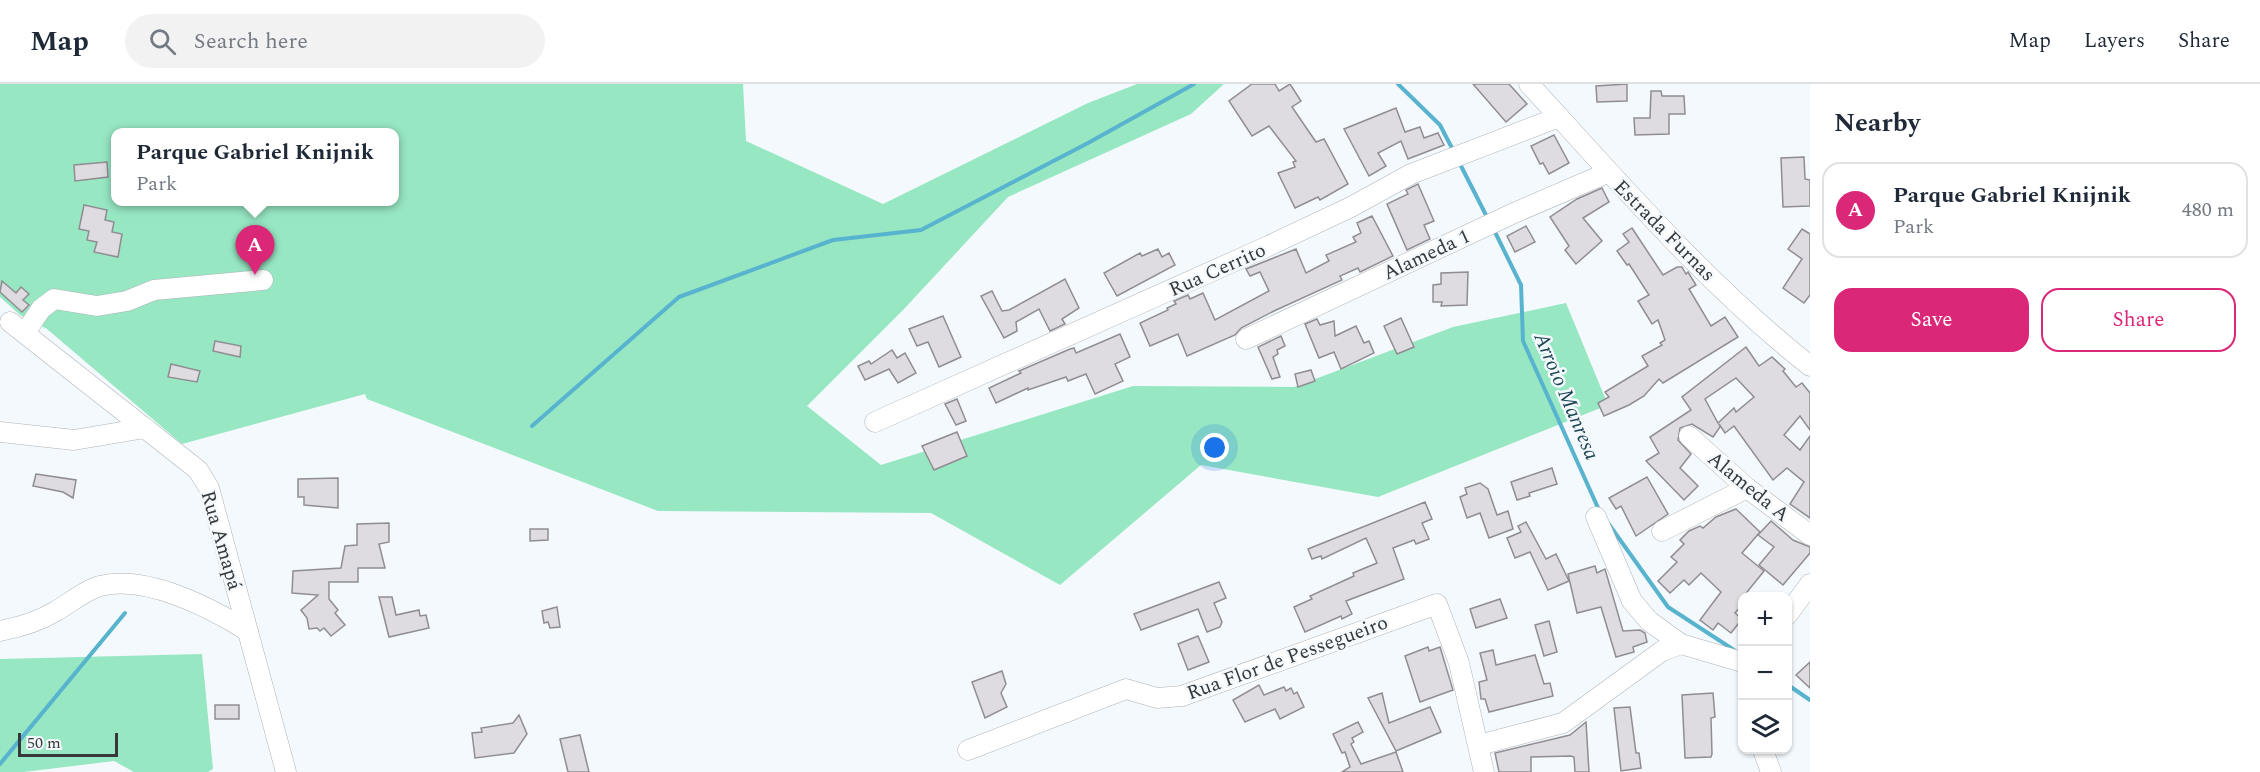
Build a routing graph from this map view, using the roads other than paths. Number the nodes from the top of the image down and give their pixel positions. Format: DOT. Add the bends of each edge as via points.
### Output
graph roads {
  1 [pos="1529,84"];
  2 [pos="1559,117"];
  3 [pos="1607,173"];
  4 [pos="263,280"];
  5 [pos="1246,339"];
  6 [pos="1810,366"];
  7 [pos="875,422"];
  8 [pos="144,428"];
  9 [pos="0,432"];
  10 [pos="1689,436"];
  11 [pos="1747,488"];
  12 [pos="1596,518"];
  13 [pos="1662,531"];
  14 [pos="1810,535"];
  15 [pos="1810,584"];
  16 [pos="1792,609"];
  17 [pos="0,631"];
  18 [pos="248,631"];
  19 [pos="1681,644"];
  20 [pos="1738,661"];
  21 [pos="1479,745"];
  22 [pos="968,750"];
  23 [pos="1764,754"];
  24 [pos="286,772"];
  25 [pos="1484,772"];
  26 [pos="1771,772"];
  1 -- 2 [label="street, Estrada Furnas"];
  2 -- 3 [label="street, Estrada Furnas"];
  2 -- 7 [label="street, Rua Cerrito" via="1411,174 1264,248"];
  3 -- 5 [label="street, Alameda 1"];
  3 -- 6 [label="street, Estrada Furnas" via="1770,334"];
  4 -- 8 [label="street, Rua Amapá" via="154,290 127,301 97,306 54,300 17,327"];
  8 -- 9 [label="street" via="74,440"];
  8 -- 18 [label="street, Rua Amapá" via="198,470 209,488"];
  10 -- 11 [label="street, Alameda A"];
  11 -- 13 [label="street"];
  11 -- 14 [label="street, Alameda A"];
  12 -- 19 [label="street" via="1632,601 1649,621"];
  15 -- 16 [label="street"];
  17 -- 18 [label="street" via="26,627 100,586 127,584 172,593 213,609"];
  18 -- 24 [label="street, Rua Amapá"];
  19 -- 20 [label="street"];
  19 -- 21 [label="street" via="1662,651 1563,723"];
  21 -- 22 [label="street, Rua Flor de Pessegueiro" via="1459,663 1437,604 1182,696 1157,698 1126,689"];
  21 -- 25 [label="street"];
  23 -- 26 [label="street"];
}
